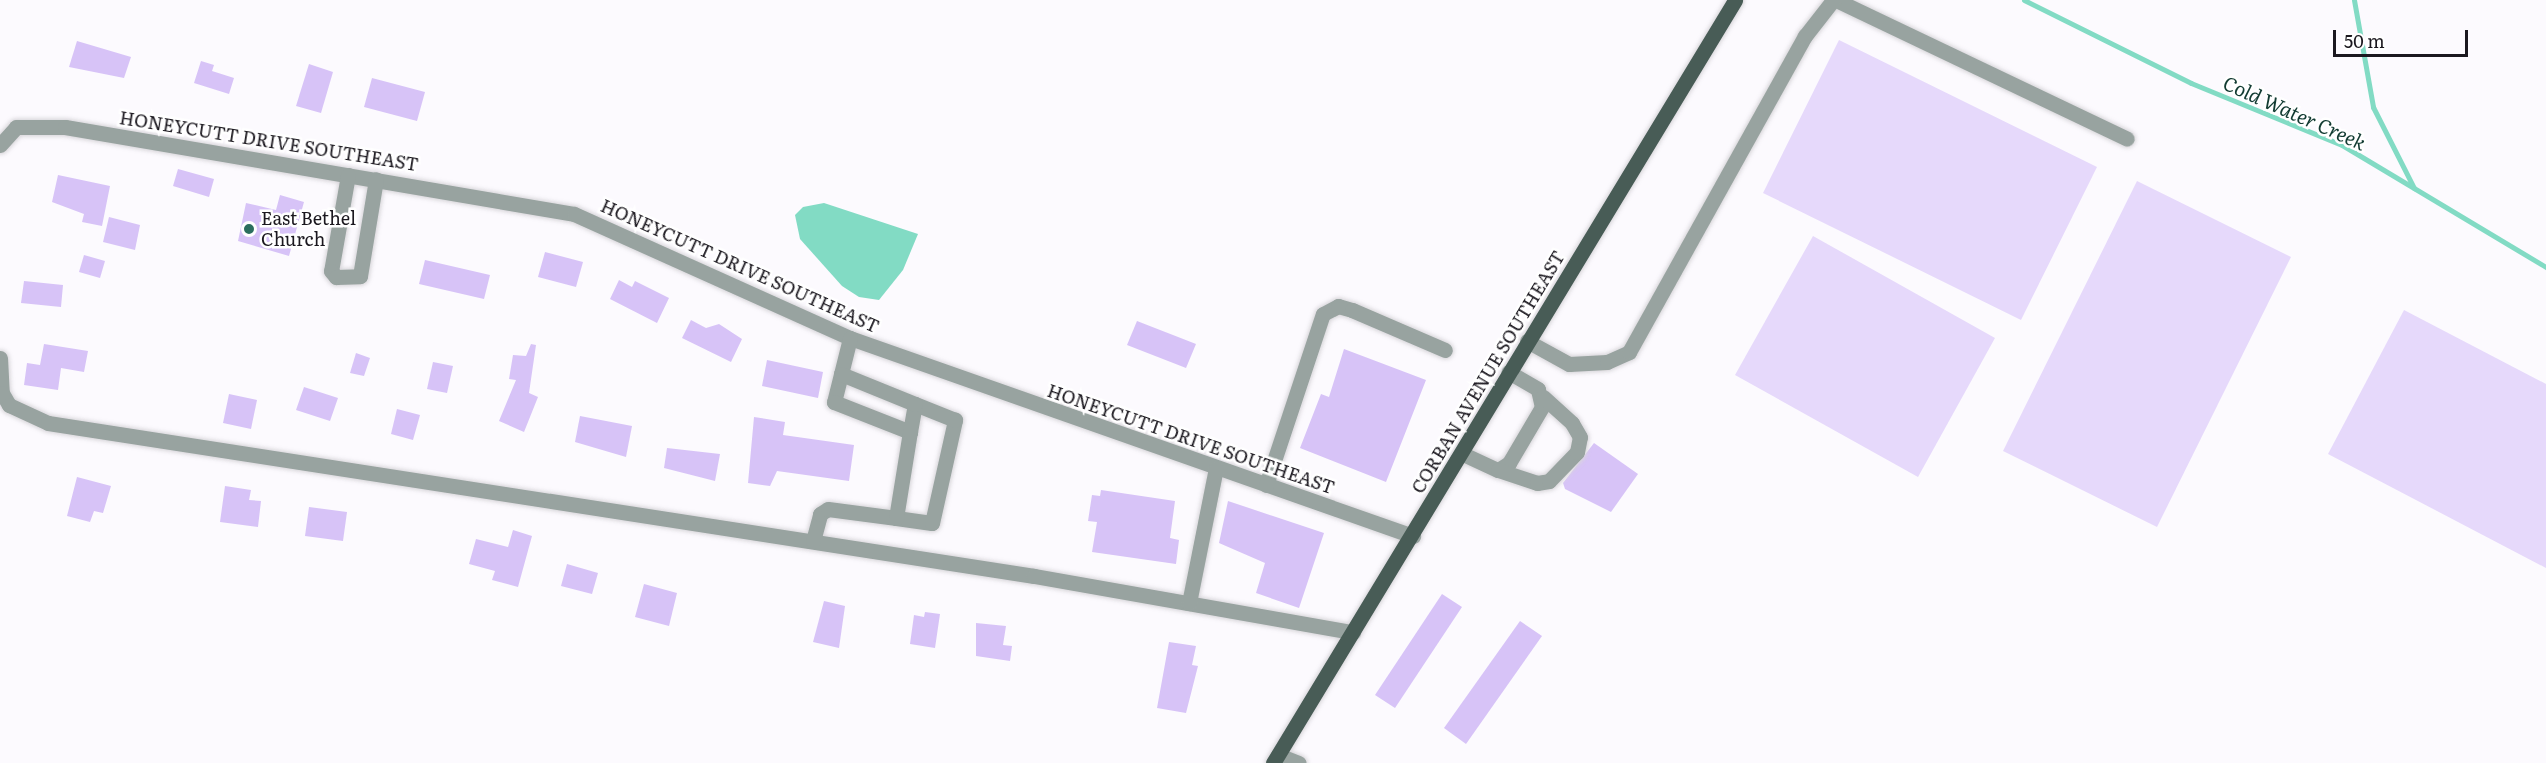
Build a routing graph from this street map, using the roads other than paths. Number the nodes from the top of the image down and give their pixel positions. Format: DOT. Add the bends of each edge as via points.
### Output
graph roads {
  1 [pos="1736,0"];
  2 [pos="1834,0"];
  3 [pos="2127,140"];
  4 [pos="0,145"];
  5 [pos="348,175"];
  6 [pos="376,179"];
  7 [pos="850,338"];
  8 [pos="1527,341"];
  9 [pos="1445,350"];
  10 [pos="0,358"];
  11 [pos="1509,372"];
  12 [pos="841,374"];
  13 [pos="1543,397"];
  14 [pos="915,404"];
  15 [pos="910,432"];
  16 [pos="1463,454"];
  17 [pos="1216,468"];
  18 [pos="1498,471"];
  19 [pos="1266,485"];
  20 [pos="896,518"];
  21 [pos="1413,536"];
  22 [pos="813,542"];
  23 [pos="1189,603"];
  24 [pos="1353,632"];
  25 [pos="1276,759"];
  26 [pos="1299,763"];
  1 -- 8 [label="main road, CORBAN AVENUE SOUTHEAST"];
  2 -- 3 [label="street"];
  2 -- 8 [label="street" via="1805,36 1629,352 1607,362 1569,364"];
  4 -- 5 [label="street, HONEYCUTT DRIVE SOUTHEAST" via="16,127 34,123"];
  5 -- 6 [label="street, HONEYCUTT DRIVE SOUTHEAST"];
  5 -- 6 [label="street" via="331,271 336,277 360,276"];
  6 -- 7 [label="street, HONEYCUTT DRIVE SOUTHEAST" via="574,214"];
  7 -- 12 [label="street"];
  7 -- 17 [label="street, HONEYCUTT DRIVE SOUTHEAST"];
  8 -- 11 [label="main road, CORBAN AVENUE SOUTHEAST"];
  9 -- 19 [label="street" via="1352,310 1338,306 1323,314"];
  10 -- 22 [label="street" via="2,393 9,405 48,423"];
  11 -- 13 [label="street"];
  11 -- 16 [label="main road, CORBAN AVENUE SOUTHEAST"];
  12 -- 14 [label="street"];
  12 -- 15 [label="street" via="834,402"];
  13 -- 18 [label="street" via="1509,463"];
  13 -- 18 [label="street" via="1572,423 1581,437 1577,452 1549,482 1537,483"];
  14 -- 15 [label="street"];
  14 -- 20 [label="street" via="955,420 932,523"];
  15 -- 20 [label="street"];
  16 -- 18 [label="street"];
  16 -- 21 [label="main road, CORBAN AVENUE SOUTHEAST"];
  17 -- 19 [label="street, HONEYCUTT DRIVE SOUTHEAST"];
  17 -- 23 [label="street"];
  19 -- 21 [label="street, HONEYCUTT DRIVE SOUTHEAST"];
  20 -- 22 [label="street" via="828,509 820,514"];
  21 -- 24 [label="main road, CORBAN AVENUE SOUTHEAST"];
  22 -- 23 [label="street"];
  23 -- 24 [label="street"];
  24 -- 25 [label="main road, CORBAN AVENUE SOUTHEAST"];
  25 -- 26 [label="street"];
}
